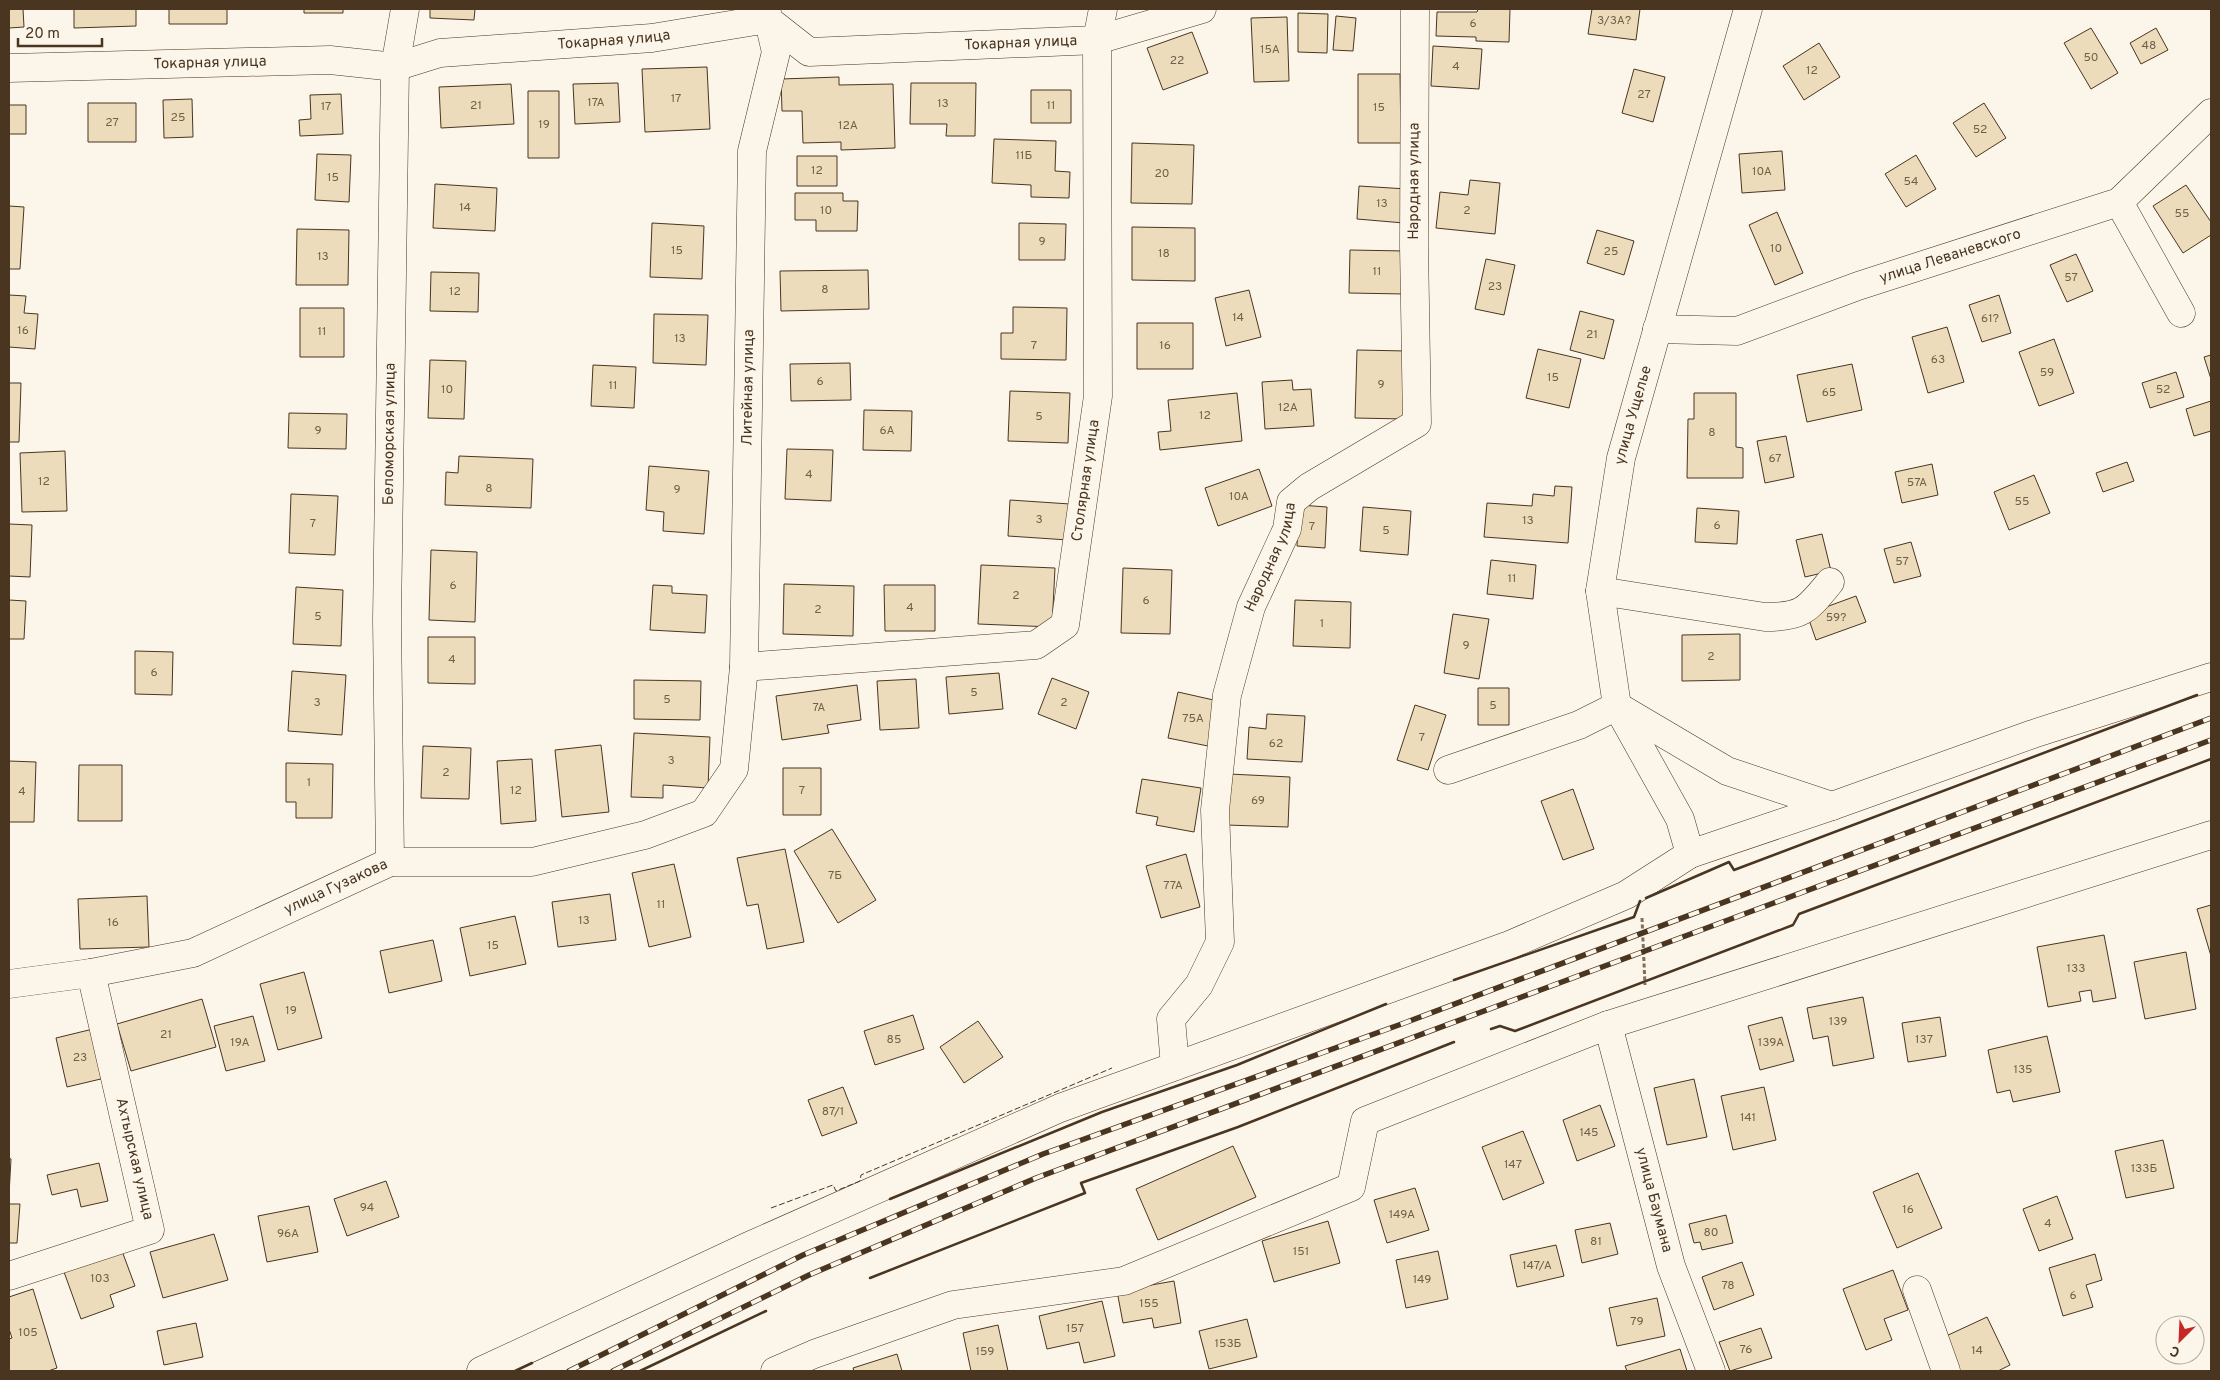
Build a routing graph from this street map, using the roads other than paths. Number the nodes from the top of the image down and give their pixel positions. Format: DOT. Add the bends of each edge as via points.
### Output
graph roads {
  1 [pos="405,9"];
  2 [pos="1103,9"];
  3 [pos="1202,9"];
  4 [pos="1415,9"];
  5 [pos="1748,9"];
  6 [pos="766,14"];
  7 [pos="1097,40"];
  8 [pos="395,66"];
  9 [pos="9,68"];
  10 [pos="2211,113"];
  11 [pos="2119,202"];
  12 [pos="2181,313"];
  13 [pos="1657,329"];
  14 [pos="1830,582"];
  15 [pos="1600,591"];
  16 [pos="744,667"];
  17 [pos="2211,677"];
  18 [pos="1617,706"];
  19 [pos="734,769"];
  20 [pos="1448,770"];
  21 [pos="1832,806"];
  22 [pos="2211,835"];
  23 [pos="1690,854"];
  24 [pos="390,862"];
  25 [pos="91,973"];
  26 [pos="9,984"];
  27 [pos="1608,1025"];
  28 [pos="1175,1066"];
  29 [pos="9,1276"];
  30 [pos="1917,1290"];
  31 [pos="481,1371"];
  32 [pos="775,1371"];
  33 [pos="1711,1371"];
  34 [pos="1946,1371"];
  1 -- 8 [label="street, Беломорская улица"];
  2 -- 7 [label="street, Столярная улица"];
  3 -- 7 [label="street, Токарная улица"];
  4 -- 28 [label="street, Народная улица" via="1417,423 1309,487 1291,502 1287,529 1251,607 1228,694 1214,810 1220,942 1199,985 1171,1020"];
  5 -- 13 [label="street, улица Ущелье"];
  6 -- 7 [label="street, Токарная улица" via="809,52"];
  6 -- 8 [label="street, Токарная улица" via="652,38 440,53"];
  6 -- 16 [label="street, Литейная улица" via="776,52 752,151"];
  7 -- 16 [label="street, Столярная улица" via="1098,396 1065,625 1036,645"];
  8 -- 9 [label="street, Токарная улица" via="330,60"];
  8 -- 24 [label="street, Беломорская улица" via="387,620"];
  10 -- 11 [label="street, улица Леваневского"];
  11 -- 12 [label="street"];
  11 -- 13 [label="street, улица Леваневского" via="1858,286 1737,331"];
  13 -- 15 [label="street, улица Ущелье" via="1621,458"];
  14 -- 15 [label="street" via="1811,606 1791,617 1765,617"];
  15 -- 18 [label="street, улица Ущелье"];
  16 -- 19 [label="street, Литейная улица"];
  17 -- 21 [label="street" via="2033,734"];
  18 -- 20 [label="street" via="1579,725"];
  18 -- 21 [label="street" via="1727,771"];
  18 -- 23 [label="street, улица Ущелье" via="1680,818"];
  19 -- 24 [label="street, улица Гузакова" via="704,813 645,835 532,862"];
  21 -- 23 [label="street"];
  22 -- 27 [label="street"];
  23 -- 28 [label="street" via="1626,895 1507,946"];
  24 -- 25 [label="street, улица Гузакова" via="193,953"];
  25 -- 26 [label="street, улица Гузакова"];
  25 -- 29 [label="street, Ахтырская улица" via="150,1230"];
  27 -- 32 [label="street" via="1365,1121 1352,1187 1124,1281 953,1305"];
  27 -- 33 [label="street, улица Баумана" via="1671,1266"];
  28 -- 31 [label="street" via="1060,1108 750,1246"];
  30 -- 34 [label="street"];
}
